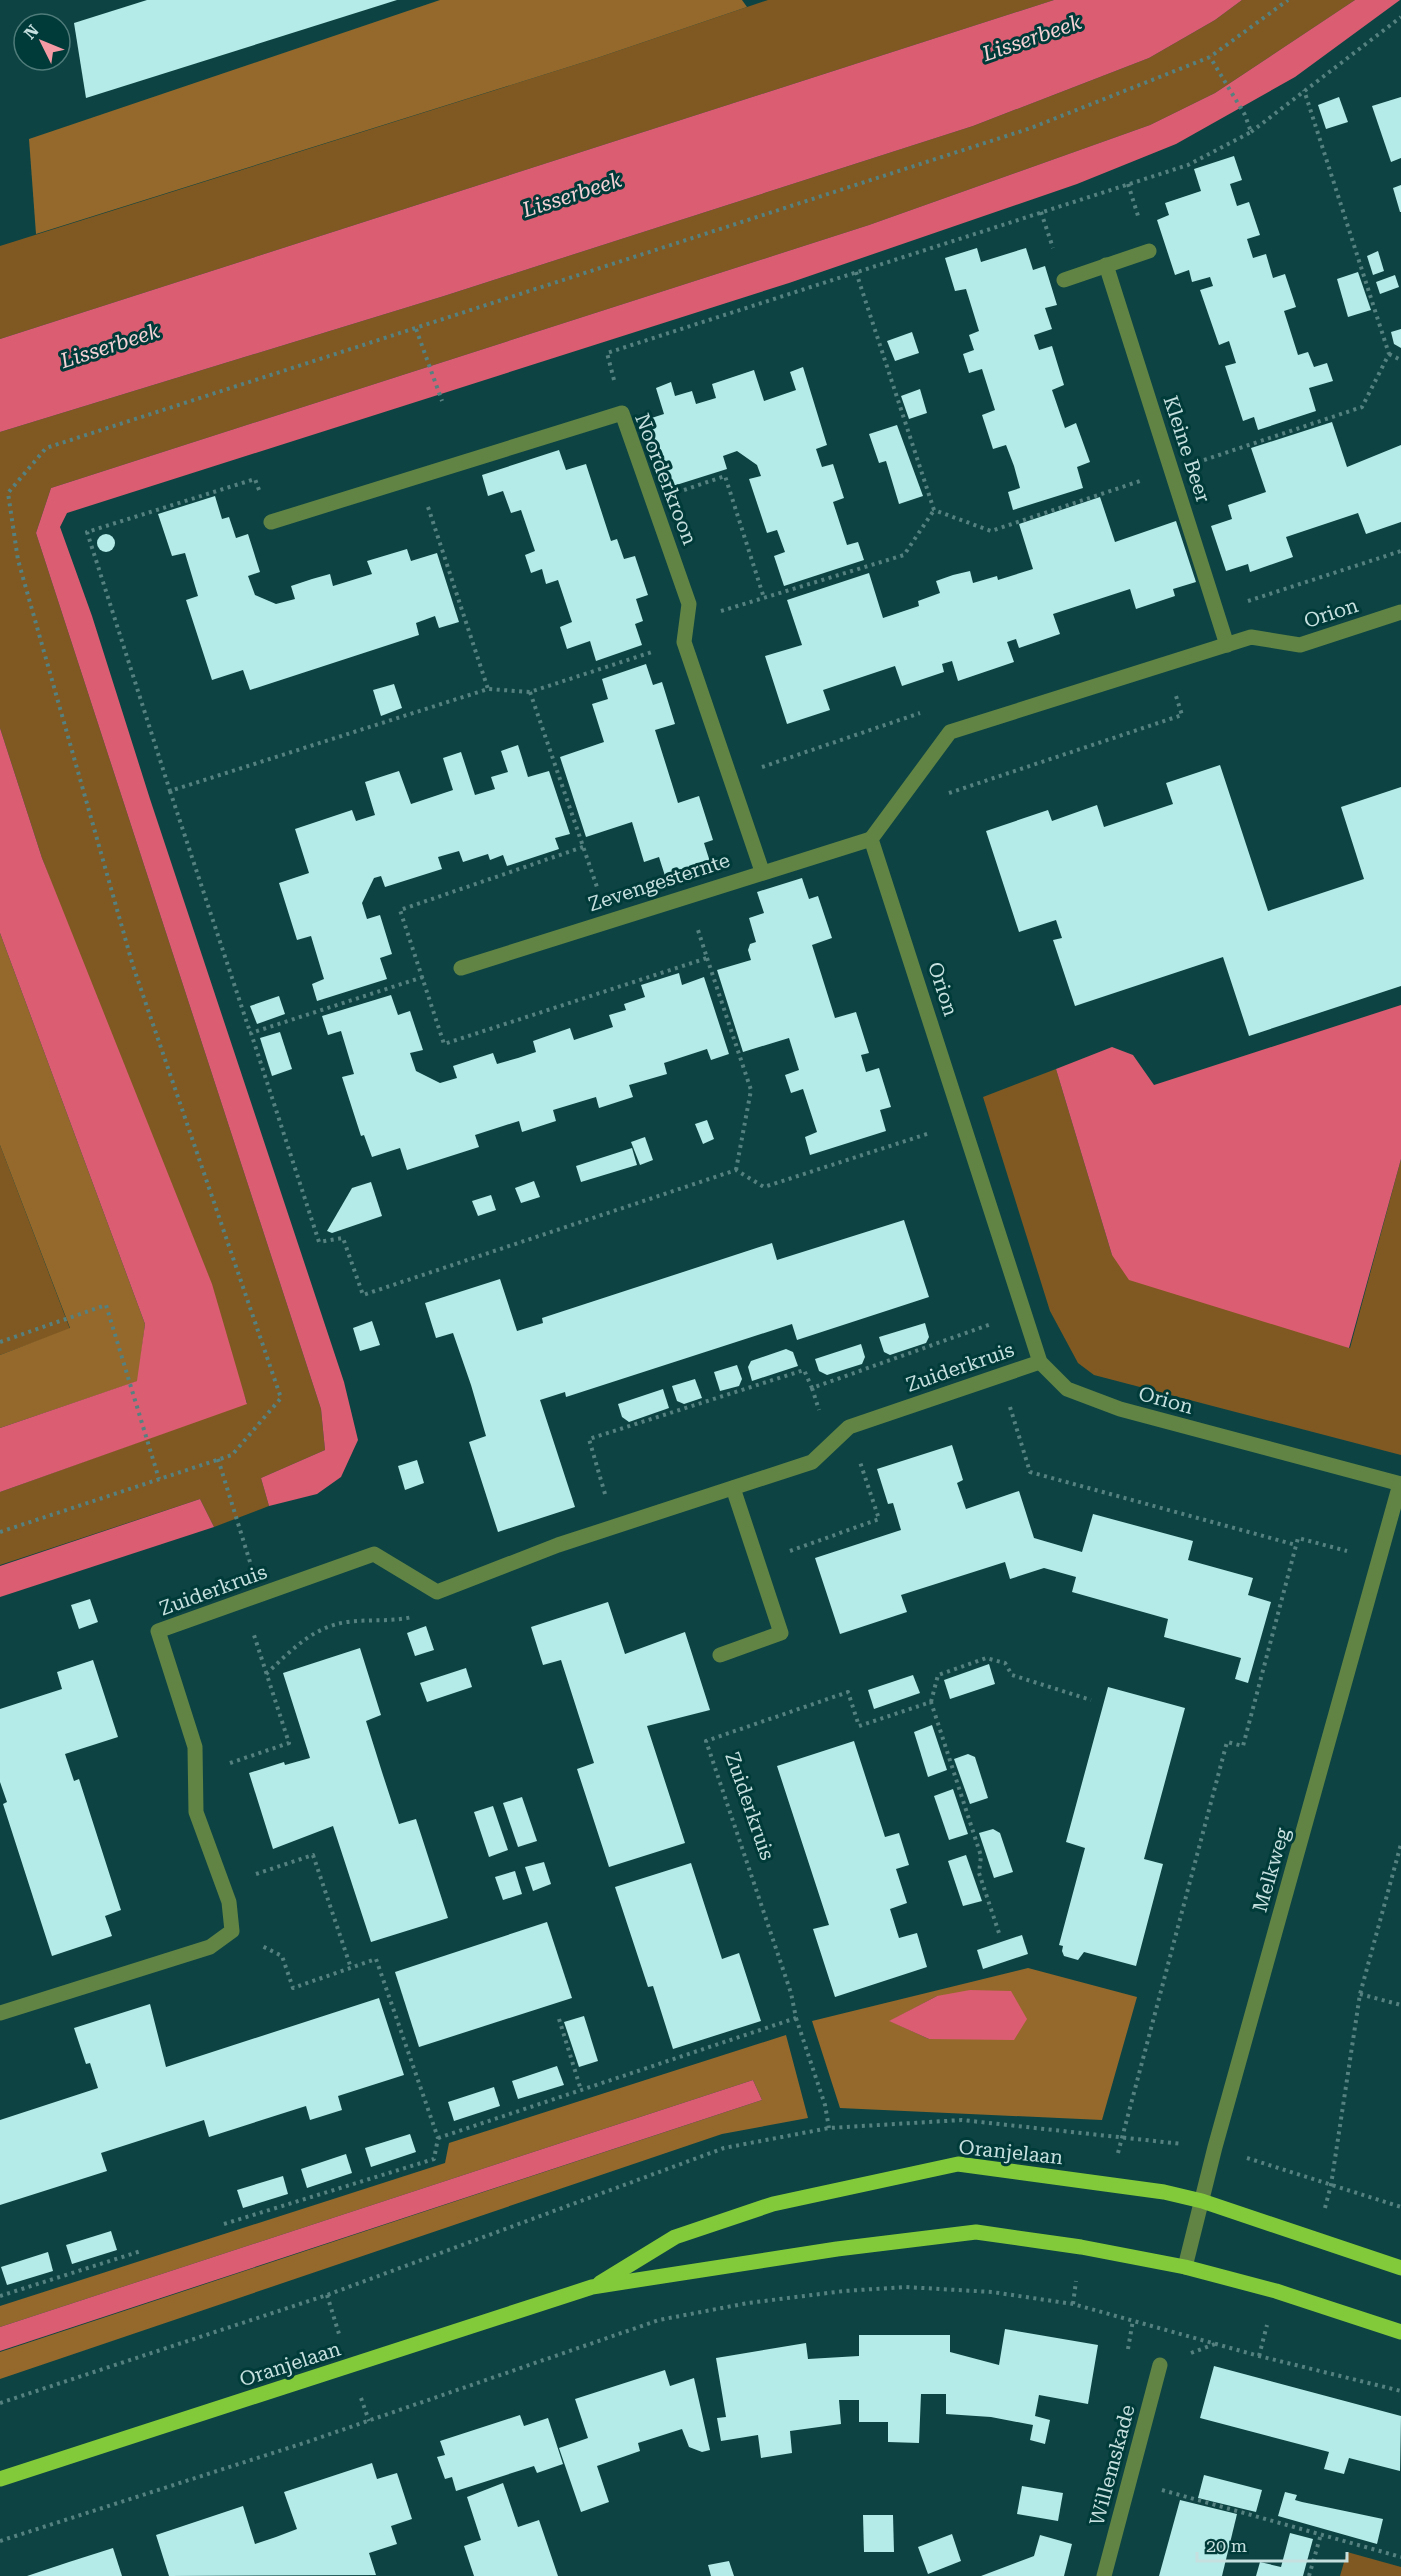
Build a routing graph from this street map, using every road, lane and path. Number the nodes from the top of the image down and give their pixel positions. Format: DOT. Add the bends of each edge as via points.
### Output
graph roads {
  1 [pos="1288,0"];
  2 [pos="1401,17"];
  3 [pos="1210,57"];
  4 [pos="1251,132"];
  5 [pos="1149,251"];
  6 [pos="1106,265"];
  7 [pos="1064,280"];
  8 [pos="416,329"];
  9 [pos="1389,354"];
  10 [pos="1401,360"];
  11 [pos="442,401"];
  12 [pos="622,413"];
  13 [pos="417,476"];
  14 [pos="653,501"];
  15 [pos="934,510"];
  16 [pos="271,522"];
  17 [pos="1401,551"];
  18 [pos="764,598"];
  19 [pos="1216,612"];
  20 [pos="1401,612"];
  21 [pos="687,622"];
  22 [pos="684,642"];
  23 [pos="1227,645"];
  24 [pos="1166,664"];
  25 [pos="488,689"];
  26 [pos="530,692"];
  27 [pos="950,732"];
  28 [pos="730,778"];
  29 [pos="170,791"];
  30 [pos="947,793"];
  31 [pos="871,839"];
  32 [pos="583,848"];
  33 [pos="762,871"];
  34 [pos="687,895"];
  35 [pos="608,920"];
  36 [pos="706,958"];
  37 [pos="461,968"];
  38 [pos="423,977"];
  39 [pos="250,1033"];
  40 [pos="965,1122"];
  41 [pos="736,1170"];
  42 [pos="1025,1312"];
  43 [pos="0,1342"];
  44 [pos="1041,1362"];
  45 [pos="1000,1376"];
  46 [pos="849,1427"];
  47 [pos="218,1459"];
  48 [pos="159,1479"];
  49 [pos="1400,1484"];
  50 [pos="733,1488"];
  51 [pos="615,1527"];
  52 [pos="0,1532"];
  53 [pos="1296,1545"];
  54 [pos="1379,1559"];
  55 [pos="757,1562"];
  56 [pos="437,1592"];
  57 [pos="261,1595"];
  58 [pos="243,1601"];
  59 [pos="720,1655"];
  60 [pos="266,1674"];
  61 [pos="1091,1700"];
  62 [pos="931,1702"];
  63 [pos="195,1775"];
  64 [pos="1401,1844"];
  65 [pos="223,1884"];
  66 [pos="232,1930"];
  67 [pos="1000,1936"];
  68 [pos="351,1968"];
  69 [pos="1360,1994"];
  70 [pos="1401,2006"];
  71 [pos="0,2013"];
  72 [pos="796,2018"];
  73 [pos="559,2019"];
  74 [pos="582,2090"];
  75 [pos="829,2128"];
  76 [pos="438,2138"];
  77 [pos="1112,2185"];
  78 [pos="1202,2201"];
  79 [pos="224,2224"];
  80 [pos="1316,2238"];
  81 [pos="1081,2247"];
  82 [pos="141,2251"];
  83 [pos="1185,2267"];
  84 [pos="1401,2268"];
  85 [pos="592,2287"];
  86 [pos="1276,2291"];
  87 [pos="0,2296"];
  88 [pos="1073,2304"];
  89 [pos="1401,2332"];
  90 [pos="1259,2356"];
  91 [pos="1160,2365"];
  92 [pos="1401,2391"];
  93 [pos="0,2479"];
  94 [pos="1130,2481"];
  95 [pos="1321,2534"];
  96 [pos="0,2541"];
  97 [pos="1401,2557"];
  98 [pos="1104,2576"];
  99 [pos="1309,2576"];
  1 -- 3 [label="path"];
  2 -- 4 [label="path"];
  3 -- 4 [label="path"];
  3 -- 8 [label="path" via="1031,128"];
  4 -- 12 [label="path" via="1188,165 607,353"];
  5 -- 6 [label="street"];
  6 -- 7 [label="street"];
  6 -- 19 [label="street, Kleine Beer"];
  8 -- 11 [label="path"];
  8 -- 47 [label="path" via="46,448 8,493 18,560 133,966 281,1398 232,1455"];
  9 -- 10 [label="path"];
  12 -- 13 [label="street, Noorderkroon"];
  12 -- 14 [label="street, Noorderkroon"];
  13 -- 16 [label="street, Noorderkroon"];
  13 -- 25 [label="path"];
  14 -- 18 [label="path" via="725,477"];
  14 -- 21 [label="street, Noorderkroon" via="689,604"];
  15 -- 18 [label="path" via="904,555"];
  16 -- 29 [label="path" via="255,479 87,532"];
  17 -- 19 [label="path"];
  18 -- 21 [label="path"];
  19 -- 23 [label="street, Kleine Beer"];
  20 -- 23 [label="street, Orion" via="1300,645 1251,637"];
  21 -- 22 [label="street, Noorderkroon"];
  22 -- 26 [label="path"];
  22 -- 28 [label="street, Noorderkroon"];
  23 -- 24 [label="street, Orion"];
  24 -- 27 [label="street, Orion"];
  24 -- 30 [label="path" via="1182,715"];
  25 -- 26 [label="path"];
  25 -- 29 [label="path"];
  26 -- 32 [label="path"];
  27 -- 28 [label="path" via="920,713"];
  27 -- 31 [label="street"];
  28 -- 33 [label="street, Noorderkroon"];
  29 -- 39 [label="path"];
  31 -- 33 [label="street, Zevengesternte"];
  31 -- 40 [label="street, Orion"];
  32 -- 35 [label="path"];
  32 -- 38 [label="path" via="400,910"];
  33 -- 34 [label="street, Zevengesternte"];
  34 -- 35 [label="street, Zevengesternte"];
  34 -- 36 [label="path"];
  35 -- 37 [label="street, Zevengesternte"];
  36 -- 38 [label="path" via="444,1044"];
  36 -- 41 [label="path" via="751,1090"];
  38 -- 39 [label="path"];
  39 -- 41 [label="path" via="319,1242 343,1238 363,1295"];
  40 -- 41 [label="path" via="764,1187"];
  40 -- 42 [label="street, Orion"];
  42 -- 44 [label="street, Orion"];
  42 -- 51 [label="path" via="812,1388 804,1370 589,1439"];
  43 -- 48 [label="path" via="106,1305"];
  44 -- 45 [label="street, Zuiderkruis"];
  44 -- 49 [label="street, Orion" via="1067,1389 1120,1409"];
  45 -- 46 [label="street, Zuiderkruis"];
  45 -- 53 [label="path" via="1030,1472"];
  46 -- 50 [label="street, Zuiderkruis" via="812,1462"];
  46 -- 55 [label="path" via="879,1519"];
  47 -- 48 [label="path"];
  47 -- 57 [label="path"];
  48 -- 52 [label="path"];
  49 -- 54 [label="street, Melkweg"];
  50 -- 51 [label="street, Zuiderkruis"];
  50 -- 55 [label="street"];
  51 -- 56 [label="street, Zuiderkruis"];
  53 -- 54 [label="path" via="1298,1538"];
  53 -- 77 [label="path" via="1243,1746 1227,1742 1121,2137"];
  54 -- 78 [label="street, Melkweg"];
  55 -- 59 [label="street" via="781,1634"];
  56 -- 57 [label="street, Zuiderkruis" via="374,1554"];
  56 -- 60 [label="path" via="418,1615 397,1621 347,1622 306,1637"];
  57 -- 58 [label="street, Zuiderkruis"];
  58 -- 60 [label="path"];
  58 -- 63 [label="street, Zuiderkruis" via="158,1631 195,1747"];
  60 -- 63 [label="path" via="289,1743"];
  61 -- 62 [label="path" via="1012,1676 1005,1663 986,1658 938,1675"];
  62 -- 67 [label="path" via="981,1856 979,1873"];
  62 -- 72 [label="path, Zuiderkruis" via="859,1726 848,1692 706,1741"];
  63 -- 65 [label="street, Zuiderkruis" via="196,1812"];
  64 -- 69 [label="path"];
  65 -- 66 [label="street, Zuiderkruis"];
  65 -- 68 [label="path" via="313,1855"];
  66 -- 68 [label="path" via="282,1956 293,1988"];
  66 -- 71 [label="street" via="210,1947"];
  68 -- 76 [label="path" via="376,1959"];
  69 -- 70 [label="path"];
  69 -- 80 [label="path" via="1331,2185"];
  72 -- 74 [label="path"];
  72 -- 75 [label="path"];
  73 -- 74 [label="path"];
  74 -- 76 [label="path"];
  76 -- 79 [label="path" via="434,2158"];
  77 -- 78 [label="main road, Oranjelaan"];
  77 -- 85 [label="main road, Oranjelaan" via="958,2164 773,2204 675,2237"];
  78 -- 80 [label="main road, Oranjelaan"];
  78 -- 83 [label="street, Melkweg"];
  80 -- 84 [label="main road, Oranjelaan"];
  81 -- 83 [label="main road, Oranjelaan"];
  81 -- 85 [label="main road, Oranjelaan" via="976,2232"];
  81 -- 88 [label="path"];
  82 -- 87 [label="path"];
  83 -- 86 [label="main road, Oranjelaan"];
  85 -- 93 [label="main road, Oranjelaan"];
  86 -- 89 [label="main road, Oranjelaan"];
  86 -- 90 [label="path"];
  88 -- 90 [label="path"];
  88 -- 96 [label="path" via="992,2292 905,2287 844,2290 659,2319 310,2441"];
  90 -- 92 [label="path"];
  91 -- 94 [label="street, Willemskade"];
  94 -- 95 [label="path"];
  94 -- 98 [label="street, Willemskade"];
  95 -- 97 [label="path"];
  95 -- 99 [label="path"];
}
